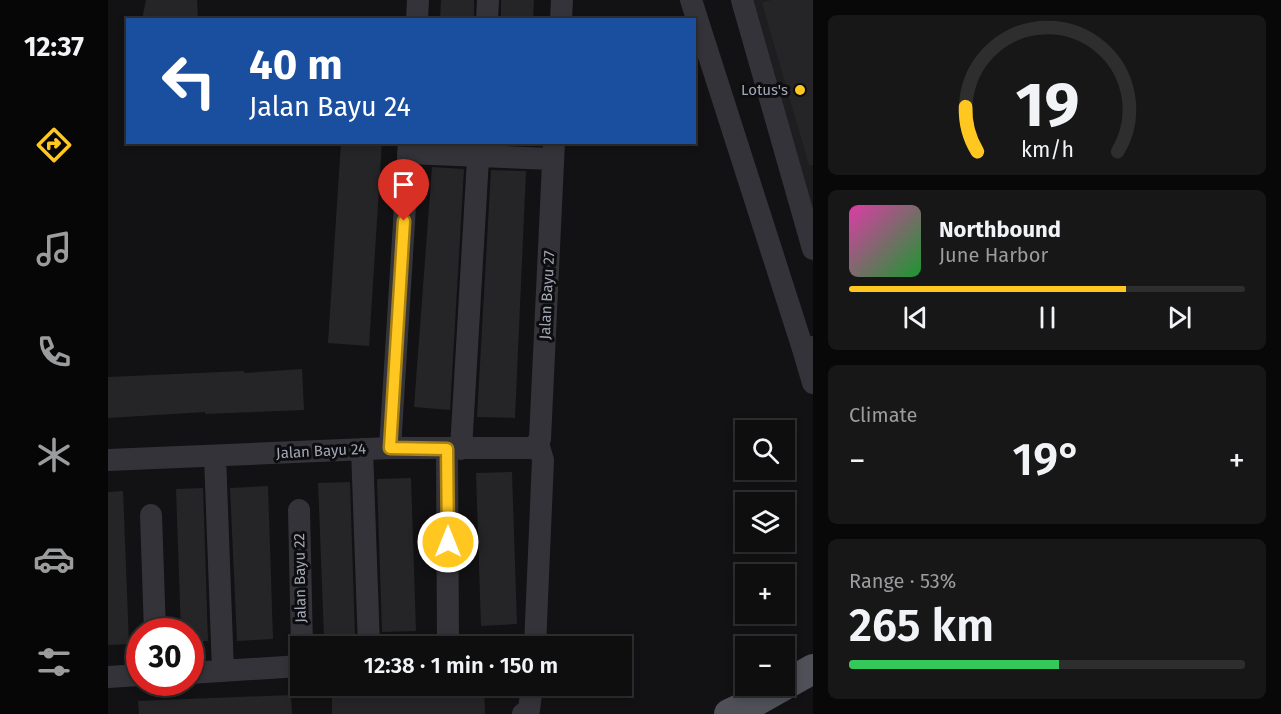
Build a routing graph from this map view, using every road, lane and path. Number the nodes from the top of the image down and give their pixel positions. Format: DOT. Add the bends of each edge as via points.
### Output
graph roads {
  1 [pos="418,0"];
  2 [pos="488,0"];
  3 [pos="562,0"];
  4 [pos="691,0"];
  5 [pos="742,0"];
  6 [pos="417,18"];
  7 [pos="487,18"];
  8 [pos="561,18"];
  9 [pos="409,148"];
  10 [pos="479,149"];
  11 [pos="554,151"];
  12 [pos="813,249"];
  13 [pos="808,348"];
  14 [pos="813,383"];
  15 [pos="536,445"];
  16 [pos="390,448"];
  17 [pos="362,449"];
  18 [pos="454,449"];
  19 [pos="215,456"];
  20 [pos="108,460"];
  21 [pos="299,510"];
  22 [pos="151,515"];
  23 [pos="155,618"];
  24 [pos="302,636"];
  25 [pos="369,636"];
  26 [pos="448,636"];
  27 [pos="535,636"];
  28 [pos="290,667"];
  29 [pos="813,669"];
  30 [pos="224,671"];
  31 [pos="204,672"];
  32 [pos="126,676"];
  33 [pos="108,677"];
  34 [pos="531,696"];
  35 [pos="523,714"];
  36 [pos="729,714"];
  1 -- 6 [label="street"];
  2 -- 7 [label="street"];
  3 -- 8 [label="street"];
  4 -- 13 [label="street"];
  5 -- 12 [label="street"];
  9 -- 10 [label="street"];
  9 -- 16 [label="street"];
  10 -- 11 [label="street"];
  10 -- 18 [label="street"];
  11 -- 15 [label="street, Jalan Bayu 27"];
  13 -- 14 [label="street"];
  15 -- 18 [label="street, Jalan Bayu 24"];
  15 -- 27 [label="street, Jalan Bayu 27" via="543,460"];
  16 -- 17 [label="street, Jalan Bayu 24"];
  16 -- 18 [label="street, Jalan Bayu 24"];
  17 -- 19 [label="street, Jalan Bayu 24"];
  17 -- 25 [label="street"];
  18 -- 26 [label="street"];
  19 -- 20 [label="street, Jalan Bayu 24"];
  19 -- 30 [label="street"];
  21 -- 24 [label="street, Jalan Bayu 22"];
  22 -- 23 [label="street"];
  28 -- 30 [label="street"];
  29 -- 36 [label="main road"];
  30 -- 31 [label="street"];
  32 -- 33 [label="street"];
  34 -- 35 [label="street" via="529,710"];
}
